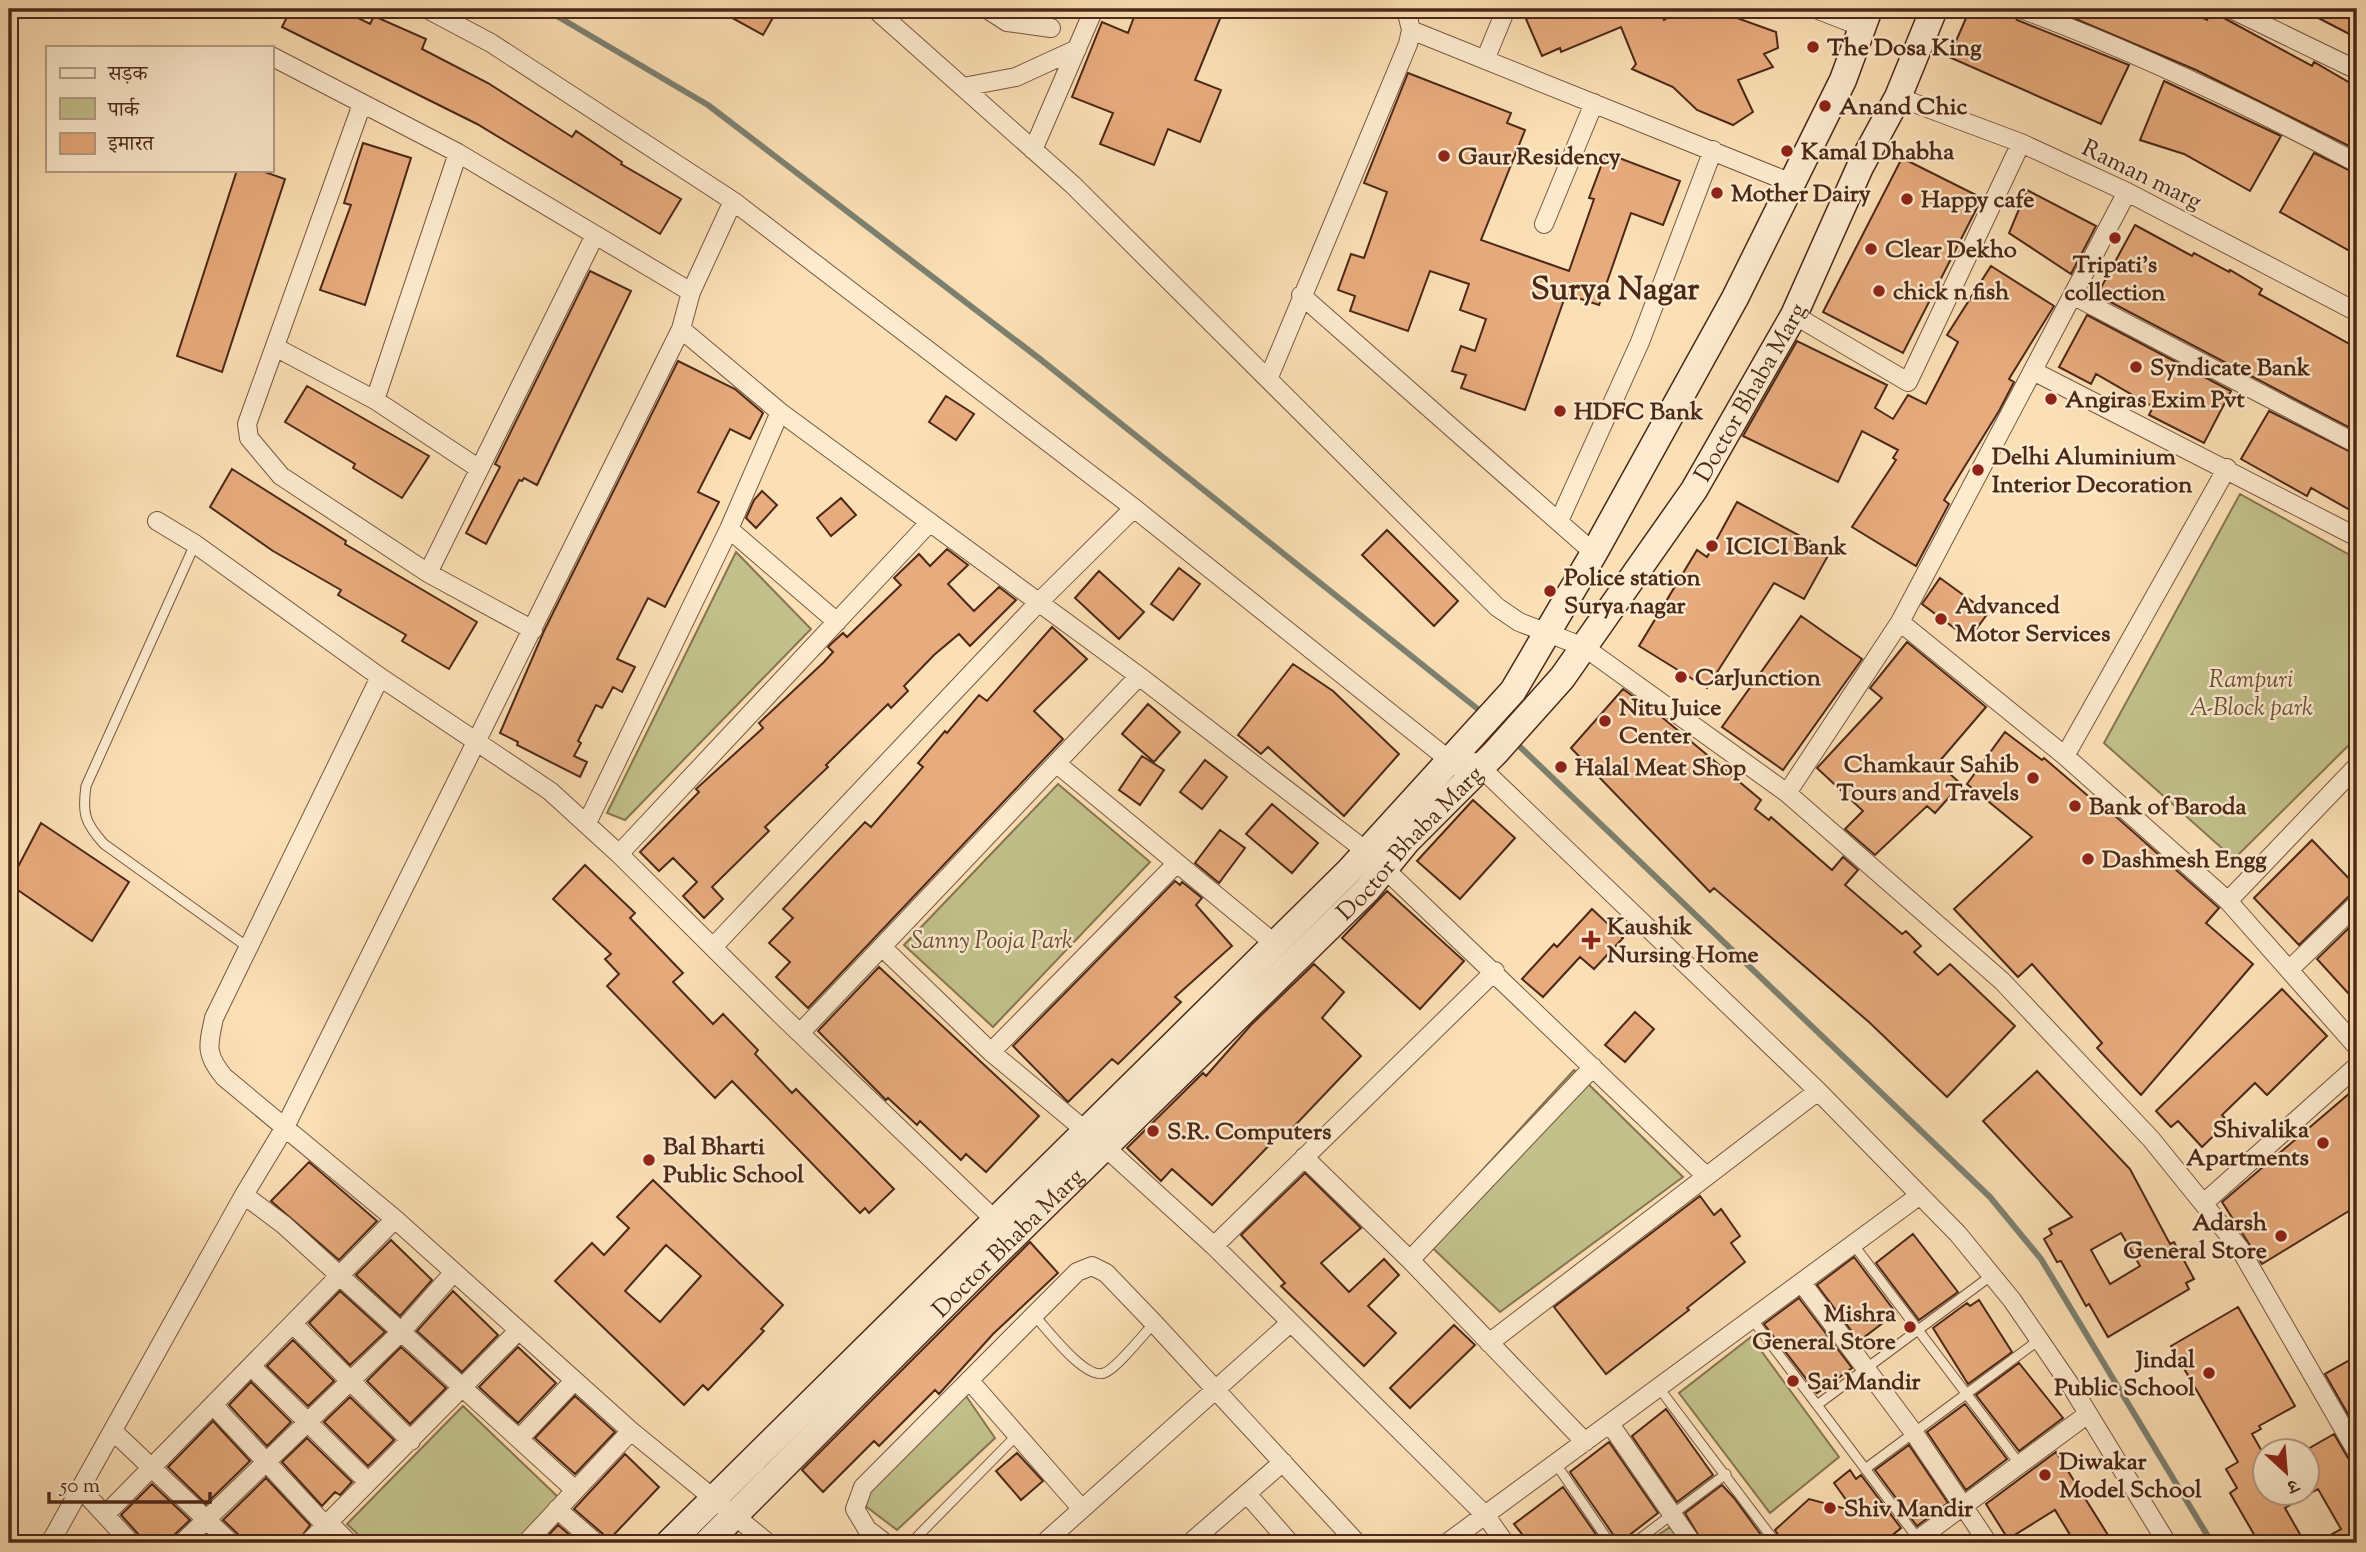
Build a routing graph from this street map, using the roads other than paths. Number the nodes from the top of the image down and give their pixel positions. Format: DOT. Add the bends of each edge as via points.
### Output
graph roads {
  1 [pos="427,9"];
  2 [pos="875,9"];
  3 [pos="987,9"];
  4 [pos="1094,9"];
  5 [pos="1406,9"];
  6 [pos="1506,9"];
  7 [pos="1816,9"];
  8 [pos="1934,9"];
  9 [pos="2021,9"];
  10 [pos="2231,9"];
  11 [pos="1866,18"];
  12 [pos="1051,28"];
  13 [pos="1411,30"];
  14 [pos="1077,49"];
  15 [pos="273,57"];
  16 [pos="1485,60"];
  17 [pos="2357,71"];
  18 [pos="963,87"];
  19 [pos="1898,97"];
  20 [pos="1594,103"];
  21 [pos="362,104"];
  22 [pos="2021,143"];
  23 [pos="1033,149"];
  24 [pos="1713,150"];
  25 [pos="458,153"];
  26 [pos="2357,163"];
  27 [pos="1794,184"];
  28 [pos="2127,192"];
  29 [pos="733,201"];
  30 [pos="1544,224"];
  31 [pos="595,235"];
  32 [pos="691,292"];
  33 [pos="1301,295"];
  34 [pos="2074,296"];
  35 [pos="2357,312"];
  36 [pos="1794,315"];
  37 [pos="681,329"];
  38 [pos="275,347"];
  39 [pos="2033,371"];
  40 [pos="1269,377"];
  41 [pos="375,400"];
  42 [pos="780,412"];
  43 [pos="2357,444"];
  44 [pos="478,468"];
  45 [pos="2227,468"];
  46 [pos="1134,508"];
  47 [pos="157,521"];
  48 [pos="1559,521"];
  49 [pos="930,522"];
  50 [pos="729,529"];
  51 [pos="2357,537"];
  52 [pos="195,544"];
  53 [pos="1594,553"];
  54 [pos="428,573"];
  55 [pos="1037,604"];
  56 [pos="837,622"];
  57 [pos="1900,622"];
  58 [pos="533,630"];
  59 [pos="1548,631"];
  60 [pos="1584,648"];
  61 [pos="1139,676"];
  62 [pos="380,677"];
  63 [pos="475,741"];
  64 [pos="2065,756"];
  65 [pos="1472,758"];
  66 [pos="1056,763"];
  67 [pos="2357,766"];
  68 [pos="1787,793"];
  69 [pos="587,823"];
  70 [pos="619,854"];
  71 [pos="1374,860"];
  72 [pos="1177,863"];
  73 [pos="2228,901"];
  74 [pos="2357,904"];
  75 [pos="1275,944"];
  76 [pos="713,947"];
  77 [pos="882,947"];
  78 [pos="249,948"];
  79 [pos="2290,969"];
  80 [pos="1495,971"];
  81 [pos="800,1033"];
  82 [pos="2357,1047"];
  83 [pos="991,1052"];
  84 [pos="2357,1066"];
  85 [pos="1593,1067"];
  86 [pos="1818,1091"];
  87 [pos="285,1127"];
  88 [pos="1084,1131"];
  89 [pos="1105,1147"];
  90 [pos="1304,1157"];
  91 [pos="1705,1175"];
  92 [pos="244,1195"];
  93 [pos="1920,1195"];
  94 [pos="2205,1202"];
  95 [pos="395,1219"];
  96 [pos="995,1220"];
  97 [pos="1853,1244"];
  98 [pos="1214,1246"];
  99 [pos="1410,1260"];
  100 [pos="454,1272"];
  101 [pos="341,1275"];
  102 [pos="1992,1275"];
  103 [pos="1802,1283"];
  104 [pos="1034,1315"];
  105 [pos="1752,1319"];
  106 [pos="1290,1322"];
  107 [pos="1154,1323"];
  108 [pos="294,1325"];
  109 [pos="518,1331"];
  110 [pos="1919,1331"];
  111 [pos="401,1332"];
  112 [pos="2039,1340"];
  113 [pos="1489,1343"];
  114 [pos="252,1367"];
  115 [pos="1867,1370"];
  116 [pos="351,1379"];
  117 [pos="969,1380"];
  118 [pos="574,1381"];
  119 [pos="1659,1388"];
  120 [pos="463,1389"];
  121 [pos="1214,1389"];
  122 [pos="1967,1394"];
  123 [pos="213,1405"];
  124 [pos="1817,1405"];
  125 [pos="2088,1415"];
  126 [pos="309,1422"];
  127 [pos="1610,1424"];
  128 [pos="114,1432"];
  129 [pos="631,1432"];
  130 [pos="1914,1433"];
  131 [pos="1017,1435"];
  132 [pos="519,1439"];
  133 [pos="411,1441"];
  134 [pos="1585,1442"];
  135 [pos="2357,1452"];
  136 [pos="268,1461"];
  137 [pos="1283,1462"];
  138 [pos="1556,1464"];
  139 [pos="151,1466"];
  140 [pos="2021,1466"];
  141 [pos="1865,1469"];
  142 [pos="1726,1474"];
  143 [pos="368,1482"];
  144 [pos="81,1489"];
  145 [pos="575,1490"];
  146 [pos="1247,1494"];
  147 [pos="715,1498"];
  148 [pos="1964,1506"];
  149 [pos="1082,1508"];
  150 [pos="557,1509"];
  151 [pos="105,1515"];
  152 [pos="1672,1515"];
  153 [pos="1486,1516"];
  154 [pos="736,1517"];
  155 [pos="207,1520"];
  156 [pos="328,1523"];
  157 [pos="1916,1541"];
  158 [pos="1771,1542"];
  159 [pos="50,1543"];
  160 [pos="131,1543"];
  161 [pos="182,1543"];
  162 [pos="231,1543"];
  163 [pos="308,1543"];
  164 [pos="349,1543"];
  165 [pos="526,1543"];
  166 [pos="596,1543"];
  167 [pos="669,1543"];
  168 [pos="707,1543"];
  169 [pos="768,1543"];
  170 [pos="885,1543"];
  171 [pos="911,1543"];
  172 [pos="1044,1543"];
  173 [pos="1190,1543"];
  174 [pos="1290,1543"];
  175 [pos="1357,1543"];
  176 [pos="1447,1543"];
  177 [pos="1505,1543"];
  178 [pos="1609,1543"];
  179 [pos="1634,1543"];
  180 [pos="1692,1543"];
  181 [pos="1988,1543"];
  182 [pos="2167,1543"];
  1 -- 29 [label="street" via="491,43"];
  2 -- 18 [label="street"];
  3 -- 12 [label="street" via="1007,22"];
  4 -- 14 [label="street"];
  5 -- 13 [label="street"];
  6 -- 16 [label="street"];
  7 -- 11 [label="street"];
  8 -- 19 [label="street, Doctor Bhaba Marg"];
  9 -- 26 [label="street" via="2215,91"];
  10 -- 17 [label="street"];
  11 -- 27 [label="street, Doctor Bhaba Marg" via="1843,80"];
  13 -- 16 [label="street"];
  13 -- 33 [label="street"];
  14 -- 18 [label="street" via="1016,77"];
  14 -- 23 [label="street"];
  15 -- 21 [label="street"];
  16 -- 20 [label="street"];
  18 -- 23 [label="street"];
  19 -- 22 [label="street, Raman marg"];
  19 -- 36 [label="street, Doctor Bhaba Marg" via="1860,167"];
  20 -- 24 [label="street"];
  20 -- 30 [label="street"];
  21 -- 25 [label="street"];
  21 -- 38 [label="street"];
  22 -- 28 [label="street, Raman marg"];
  22 -- 36 [label="street" via="1909,382"];
  23 -- 40 [label="street"];
  24 -- 27 [label="street"];
  24 -- 48 [label="street" via="1640,342"];
  25 -- 31 [label="street"];
  25 -- 41 [label="street"];
  27 -- 53 [label="street, Doctor Bhaba Marg"];
  28 -- 34 [label="street"];
  28 -- 35 [label="street, Raman marg"];
  29 -- 32 [label="street"];
  29 -- 46 [label="street"];
  31 -- 32 [label="street"];
  31 -- 44 [label="street"];
  32 -- 37 [label="street"];
  33 -- 40 [label="street"];
  33 -- 48 [label="street"];
  34 -- 39 [label="street"];
  34 -- 43 [label="street"];
  36 -- 60 [label="street, Doctor Bhaba Marg" via="1694,490"];
  37 -- 42 [label="street"];
  37 -- 58 [label="street"];
  38 -- 41 [label="street"];
  38 -- 54 [label="street" via="247,424 249,438 281,476"];
  39 -- 45 [label="street"];
  39 -- 57 [label="street"];
  40 -- 59 [label="street" via="1497,607 1519,622"];
  41 -- 44 [label="street"];
  42 -- 49 [label="street"];
  42 -- 50 [label="street"];
  44 -- 54 [label="street"];
  45 -- 51 [label="street"];
  45 -- 64 [label="street"];
  46 -- 55 [label="street"];
  46 -- 65 [label="street"];
  47 -- 52 [label="street"];
  48 -- 53 [label="street"];
  49 -- 55 [label="street"];
  49 -- 56 [label="street"];
  50 -- 56 [label="street"];
  50 -- 69 [label="street"];
  52 -- 62 [label="street"];
  52 -- 78 [label="lane" via="86,786 83,805 88,826 104,844"];
  53 -- 59 [label="street, Doctor Bhaba Marg"];
  54 -- 58 [label="street"];
  55 -- 61 [label="street"];
  55 -- 76 [label="street"];
  56 -- 70 [label="street"];
  57 -- 64 [label="street"];
  57 -- 68 [label="street"];
  58 -- 63 [label="street"];
  59 -- 60 [label="street"];
  59 -- 65 [label="street, Doctor Bhaba Marg"];
  60 -- 65 [label="street, Doctor Bhaba Marg" via="1530,713"];
  60 -- 68 [label="street"];
  61 -- 66 [label="street"];
  61 -- 71 [label="street"];
  62 -- 63 [label="street"];
  62 -- 78 [label="street"];
  63 -- 69 [label="street" via="550,791"];
  63 -- 87 [label="street"];
  64 -- 73 [label="street"];
  65 -- 71 [label="street, Doctor Bhaba Marg"];
  65 -- 86 [label="street"];
  66 -- 72 [label="street"];
  66 -- 77 [label="street"];
  67 -- 73 [label="street"];
  68 -- 94 [label="street" via="2002,981"];
  69 -- 70 [label="street"];
  70 -- 76 [label="street"];
  71 -- 75 [label="street, Doctor Bhaba Marg"];
  71 -- 80 [label="street"];
  71 -- 89 [label="street, Doctor Bhaba Marg" via="1367,890"];
  72 -- 75 [label="street"];
  72 -- 83 [label="street"];
  73 -- 79 [label="street"];
  74 -- 79 [label="street"];
  75 -- 88 [label="street, Doctor Bhaba Marg"];
  76 -- 81 [label="street"];
  77 -- 81 [label="street"];
  77 -- 83 [label="street"];
  78 -- 87 [label="street" via="214,1018 210,1061"];
  79 -- 82 [label="street"];
  80 -- 85 [label="street"];
  80 -- 90 [label="street"];
  81 -- 96 [label="street"];
  83 -- 88 [label="street"];
  84 -- 94 [label="street"];
  85 -- 91 [label="street"];
  85 -- 99 [label="street"];
  86 -- 91 [label="street"];
  86 -- 93 [label="street"];
  87 -- 92 [label="street"];
  87 -- 95 [label="street"];
  88 -- 89 [label="street"];
  88 -- 96 [label="street, Doctor Bhaba Marg"];
  89 -- 98 [label="street"];
  89 -- 154 [label="street, Doctor Bhaba Marg"];
  90 -- 98 [label="street"];
  90 -- 99 [label="street"];
  91 -- 113 [label="street"];
  92 -- 101 [label="street"];
  92 -- 128 [label="street"];
  93 -- 97 [label="street"];
  93 -- 102 [label="street"];
  94 -- 135 [label="street" via="2240,1249"];
  95 -- 100 [label="street"];
  95 -- 101 [label="street"];
  96 -- 147 [label="street, Doctor Bhaba Marg"];
  97 -- 103 [label="street"];
  97 -- 110 [label="lane"];
  98 -- 106 [label="street"];
  99 -- 113 [label="street"];
  100 -- 109 [label="street"];
  100 -- 111 [label="street"];
  101 -- 108 [label="street"];
  101 -- 111 [label="street"];
  102 -- 110 [label="lane"];
  102 -- 112 [label="street"];
  103 -- 105 [label="street"];
  103 -- 115 [label="street"];
  104 -- 107 [label="street" via="1077,1272 1093,1266 1106,1273"];
  104 -- 107 [label="lane" via="1083,1368 1096,1374 1109,1370"];
  104 -- 117 [label="street"];
  105 -- 119 [label="street"];
  105 -- 124 [label="lane"];
  106 -- 121 [label="street"];
  106 -- 153 [label="street"];
  107 -- 121 [label="street"];
  108 -- 114 [label="street"];
  108 -- 116 [label="street"];
  109 -- 118 [label="street"];
  109 -- 120 [label="street"];
  110 -- 115 [label="lane"];
  110 -- 122 [label="lane"];
  111 -- 116 [label="street"];
  111 -- 120 [label="street"];
  112 -- 122 [label="lane"];
  112 -- 125 [label="street"];
  113 -- 134 [label="street"];
  114 -- 123 [label="street"];
  114 -- 126 [label="street"];
  115 -- 124 [label="lane"];
  115 -- 130 [label="street"];
  116 -- 126 [label="street"];
  116 -- 133 [label="street"];
  117 -- 131 [label="street"];
  117 -- 170 [label="street" via="856,1498 859,1518"];
  118 -- 129 [label="street"];
  118 -- 132 [label="street"];
  119 -- 127 [label="street"];
  119 -- 142 [label="lane"];
  120 -- 132 [label="street"];
  120 -- 133 [label="street"];
  121 -- 137 [label="street"];
  121 -- 149 [label="street"];
  122 -- 130 [label="lane"];
  122 -- 140 [label="lane"];
  123 -- 136 [label="street"];
  123 -- 139 [label="street"];
  124 -- 141 [label="lane"];
  125 -- 140 [label="street"];
  125 -- 182 [label="street"];
  126 -- 136 [label="street"];
  126 -- 143 [label="street"];
  127 -- 134 [label="street"];
  127 -- 152 [label="street"];
  128 -- 139 [label="street"];
  128 -- 144 [label="street"];
  129 -- 145 [label="street"];
  129 -- 147 [label="street"];
  130 -- 141 [label="lane"];
  130 -- 148 [label="street"];
  131 -- 149 [label="street"];
  131 -- 171 [label="lane"];
  132 -- 145 [label="street"];
  133 -- 143 [label="street"];
  134 -- 138 [label="street"];
  136 -- 155 [label="street"];
  136 -- 156 [label="street" via="265,1464 326,1526"];
  137 -- 146 [label="street"];
  137 -- 175 [label="street"];
  138 -- 153 [label="street"];
  138 -- 178 [label="lane"];
  139 -- 151 [label="street"];
  139 -- 155 [label="street"];
  140 -- 148 [label="street"];
  141 -- 157 [label="lane"];
  142 -- 152 [label="lane"];
  142 -- 158 [label="lane"];
  143 -- 156 [label="street"];
  144 -- 151 [label="street"];
  144 -- 159 [label="street"];
  145 -- 150 [label="street"];
  146 -- 173 [label="street"];
  146 -- 174 [label="street"];
  147 -- 154 [label="street"];
  147 -- 167 [label="street, Doctor Bhaba Marg"];
  148 -- 157 [label="street"];
  148 -- 181 [label="street"];
  149 -- 172 [label="street"];
  150 -- 165 [label="street"];
  150 -- 166 [label="street"];
  151 -- 160 [label="street"];
  152 -- 179 [label="lane"];
  152 -- 180 [label="street"];
  153 -- 176 [label="street"];
  153 -- 177 [label="street"];
  154 -- 168 [label="street, Doctor Bhaba Marg"];
  154 -- 169 [label="street"];
  155 -- 161 [label="street"];
  155 -- 162 [label="street"];
  156 -- 163 [label="street"];
  156 -- 164 [label="street"];
}
